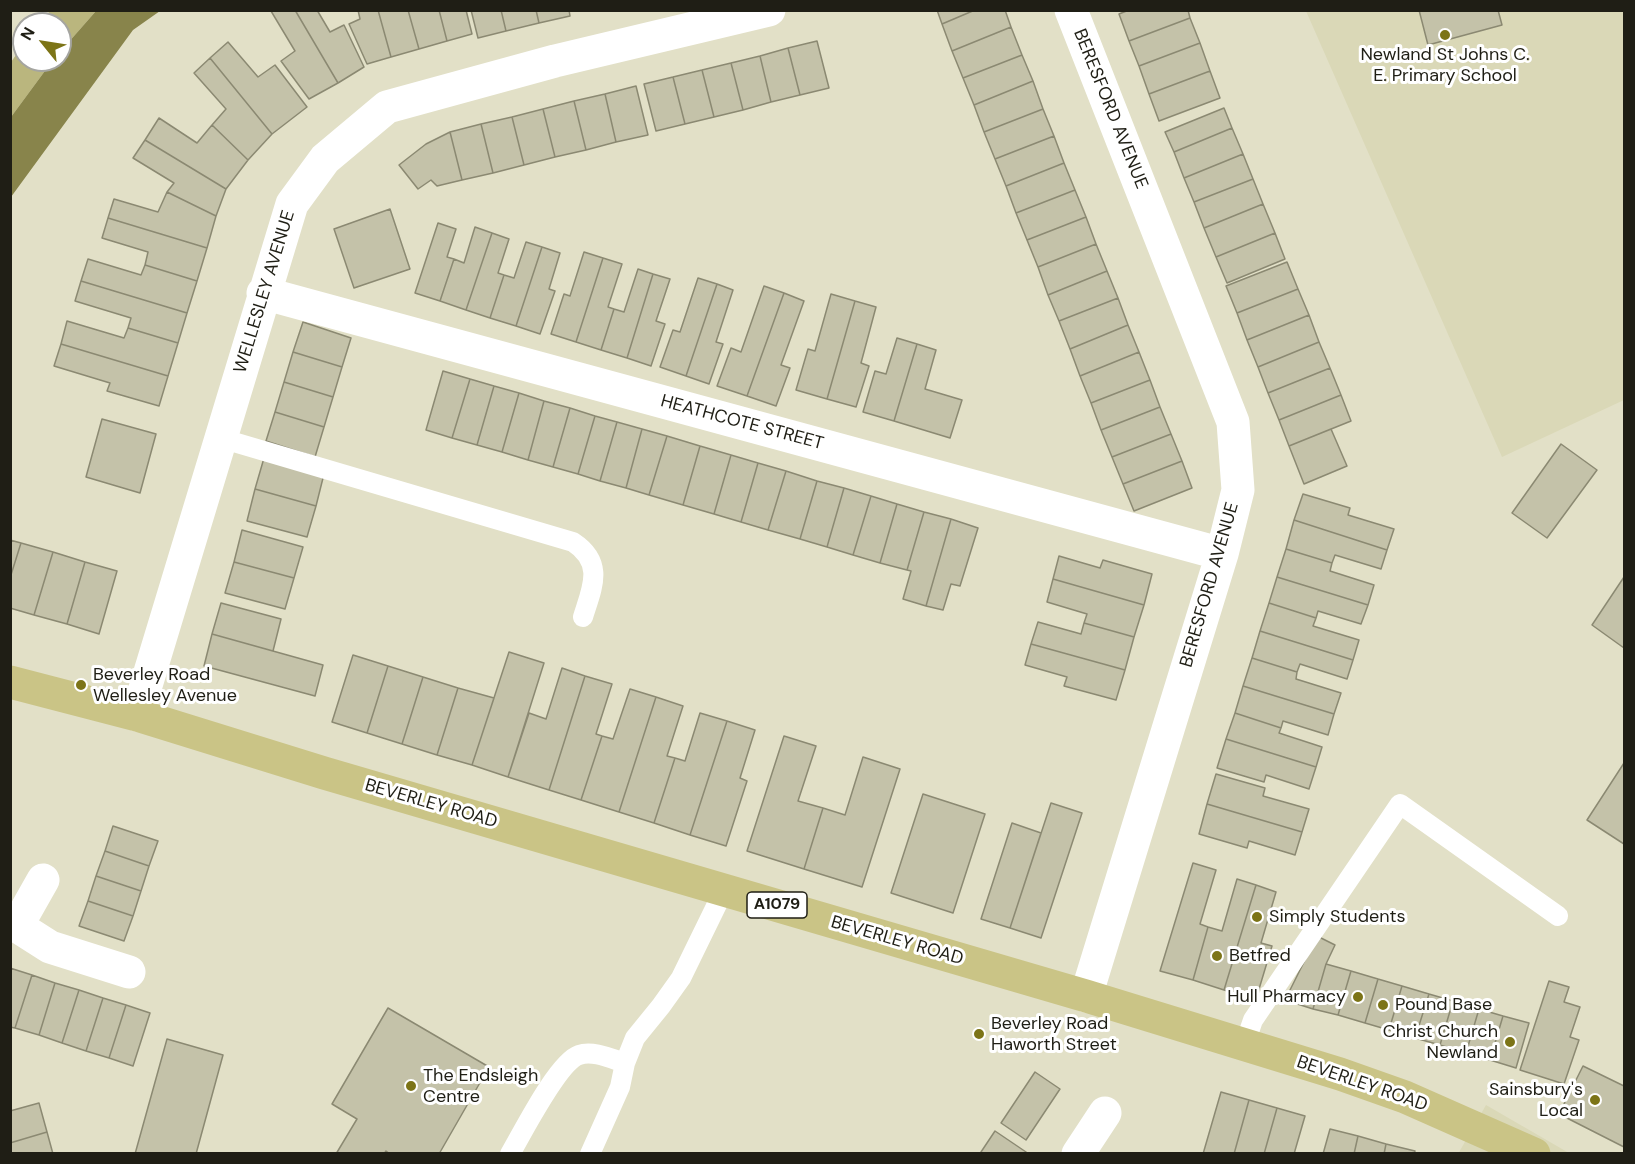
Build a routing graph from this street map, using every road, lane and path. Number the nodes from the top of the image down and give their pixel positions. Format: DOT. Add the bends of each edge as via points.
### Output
graph roads {
  1 [pos="769,10"];
  2 [pos="1071,10"];
  3 [pos="263,293"];
  4 [pos="220,438"];
  5 [pos="1221,554"];
  6 [pos="583,617"];
  7 [pos="10,682"];
  8 [pos="137,715"];
  9 [pos="43,880"];
  10 [pos="724,890"];
  11 [pos="1558,916"];
  12 [pos="14,925"];
  13 [pos="129,972"];
  14 [pos="1086,996"];
  15 [pos="1244,1046"];
  16 [pos="625,1063"];
  17 [pos="1105,1113"];
  18 [pos="510,1154"];
  19 [pos="590,1154"];
  20 [pos="1078,1154"];
  21 [pos="1534,1154"];
  1 -- 3 [label="street, WELLESLEY AVENUE" via="555,61 387,107 325,159 292,204"];
  2 -- 5 [label="street, BERESFORD AVENUE" via="1233,423 1238,490"];
  3 -- 4 [label="street, WELLESLEY AVENUE"];
  3 -- 5 [label="street, HEATHCOTE STREET"];
  4 -- 6 [label="lane" via="573,542 582,548 593,567 594,582"];
  4 -- 8 [label="street, WELLESLEY AVENUE"];
  5 -- 14 [label="street, BERESFORD AVENUE"];
  7 -- 8 [label="main road, BEVERLEY ROAD / A1079"];
  8 -- 10 [label="main road, BEVERLEY ROAD / A1079"];
  9 -- 12 [label="street"];
  10 -- 14 [label="main road, BEVERLEY ROAD / A1079"];
  10 -- 16 [label="lane" via="681,978 635,1038"];
  11 -- 15 [label="lane" via="1400,804 1253,1020"];
  12 -- 13 [label="street" via="50,947"];
  14 -- 15 [label="main road, BEVERLEY ROAD / A1079"];
  15 -- 21 [label="main road, BEVERLEY ROAD / A1079" via="1405,1097"];
  16 -- 18 [label="lane" via="582,1054 569,1060"];
  16 -- 19 [label="lane" via="620,1087"];
  17 -- 20 [label="street"];
}
